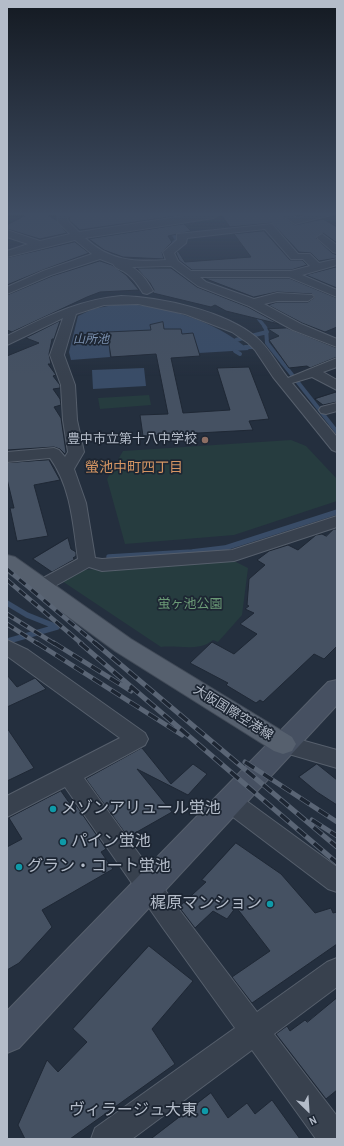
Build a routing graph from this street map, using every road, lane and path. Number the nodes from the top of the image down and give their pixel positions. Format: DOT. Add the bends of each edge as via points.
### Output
graph roads {
  1 [pos="65,268"];
  2 [pos="126,268"];
  3 [pos="180,268"];
  4 [pos="318,268"];
  5 [pos="188,274"];
  6 [pos="291,274"];
  7 [pos="7,291"];
  8 [pos="147,291"];
  9 [pos="337,294"];
  10 [pos="308,297"];
  11 [pos="253,303"];
  12 [pos="71,312"];
  13 [pos="7,340"];
  14 [pos="337,343"];
  15 [pos="337,362"];
  16 [pos="315,372"];
  17 [pos="294,379"];
  18 [pos="337,386"];
  19 [pos="337,447"];
  20 [pos="7,457"];
  21 [pos="66,469"];
  22 [pos="337,521"];
  23 [pos="87,561"];
  24 [pos="7,562"];
  25 [pos="40,588"];
  26 [pos="7,647"];
  27 [pos="337,689"];
  28 [pos="283,744"];
  29 [pos="337,759"];
  30 [pos="69,775"];
  31 [pos="229,801"];
  32 [pos="7,807"];
  33 [pos="337,881"];
  34 [pos="150,888"];
  35 [pos="337,971"];
  36 [pos="256,1032"];
  37 [pos="7,1036"];
  38 [pos="106,1139"];
  39 [pos="335,1139"];
  1 -- 7 [label="street" via="47,273"];
  2 -- 8 [label="street" via="141,278"];
  3 -- 5 [label="street"];
  4 -- 6 [label="street"];
  5 -- 6 [label="street"];
  5 -- 11 [label="street" via="205,285"];
  6 -- 9 [label="street"];
  10 -- 11 [label="street" via="276,297"];
  11 -- 14 [label="street" via="297,327"];
  12 -- 13 [label="street" via="65,312"];
  12 -- 19 [label="street" via="95,302 136,299 161,303 221,322 252,340"];
  12 -- 21 [label="street" via="57,355 68,385 70,420 76,452"];
  15 -- 16 [label="street"];
  16 -- 17 [label="street"];
  16 -- 18 [label="street"];
  20 -- 21 [label="street" via="54,453"];
  21 -- 23 [label="street" via="78,503"];
  22 -- 23 [label="street" via="234,556 102,565"];
  23 -- 25 [label="street"];
  24 -- 25 [label="main road, 大阪国際空港線"];
  25 -- 28 [label="main road, 大阪国際空港線" via="123,645"];
  26 -- 30 [label="street" via="137,739"];
  27 -- 28 [label="street"];
  28 -- 29 [label="street"];
  28 -- 31 [label="street, 大阪国際空港線"];
  30 -- 32 [label="street"];
  30 -- 34 [label="street"];
  31 -- 33 [label="street"];
  31 -- 34 [label="street, 大阪国際空港線"];
  34 -- 36 [label="street"];
  34 -- 37 [label="street, 大阪国際空港線"];
  35 -- 36 [label="street"];
  36 -- 38 [label="street"];
  36 -- 39 [label="street"];
}
